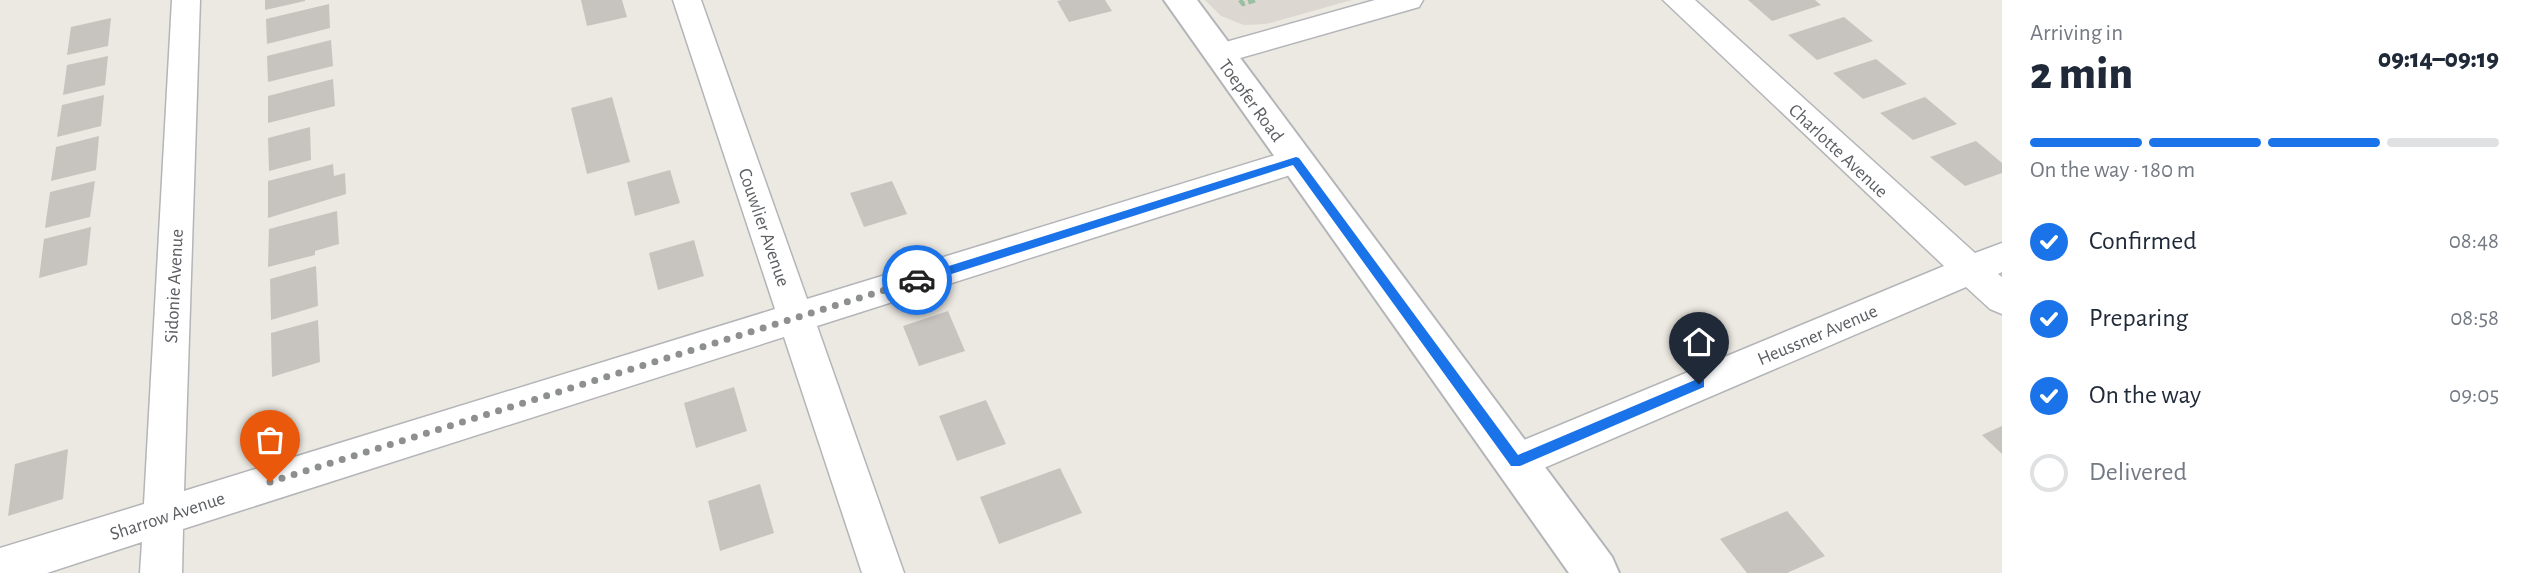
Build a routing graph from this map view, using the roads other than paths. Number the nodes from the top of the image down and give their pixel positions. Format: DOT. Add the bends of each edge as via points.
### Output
graph roads {
  1 [pos="186,0"];
  2 [pos="687,0"];
  3 [pos="1180,0"];
  4 [pos="1409,0"];
  5 [pos="1676,0"];
  6 [pos="1219,54"];
  7 [pos="1296,161"];
  8 [pos="1985,263"];
  9 [pos="2002,299"];
  10 [pos="796,318"];
  11 [pos="1516,462"];
  12 [pos="164,515"];
  13 [pos="0,568"];
  14 [pos="162,573"];
  15 [pos="883,573"];
  16 [pos="1596,573"];
  1 -- 12 [label="street, Sidonie Avenue"];
  2 -- 10 [label="street, Couwlier Avenue"];
  3 -- 6 [label="street, Toepfer Road"];
  4 -- 6 [label="street"];
  5 -- 8 [label="street, Charlotte Avenue"];
  6 -- 7 [label="street, Toepfer Road"];
  7 -- 10 [label="street, Sharrow Avenue"];
  7 -- 11 [label="street, Toepfer Road"];
  8 -- 9 [label="street, Charlotte Avenue"];
  8 -- 11 [label="street, Heussner Avenue"];
  10 -- 12 [label="street, Sharrow Avenue"];
  10 -- 15 [label="street, Couwlier Avenue"];
  11 -- 16 [label="street, Toepfer Road"];
  12 -- 13 [label="street, Sharrow Avenue"];
  12 -- 14 [label="street, Sidonie Avenue"];
}
